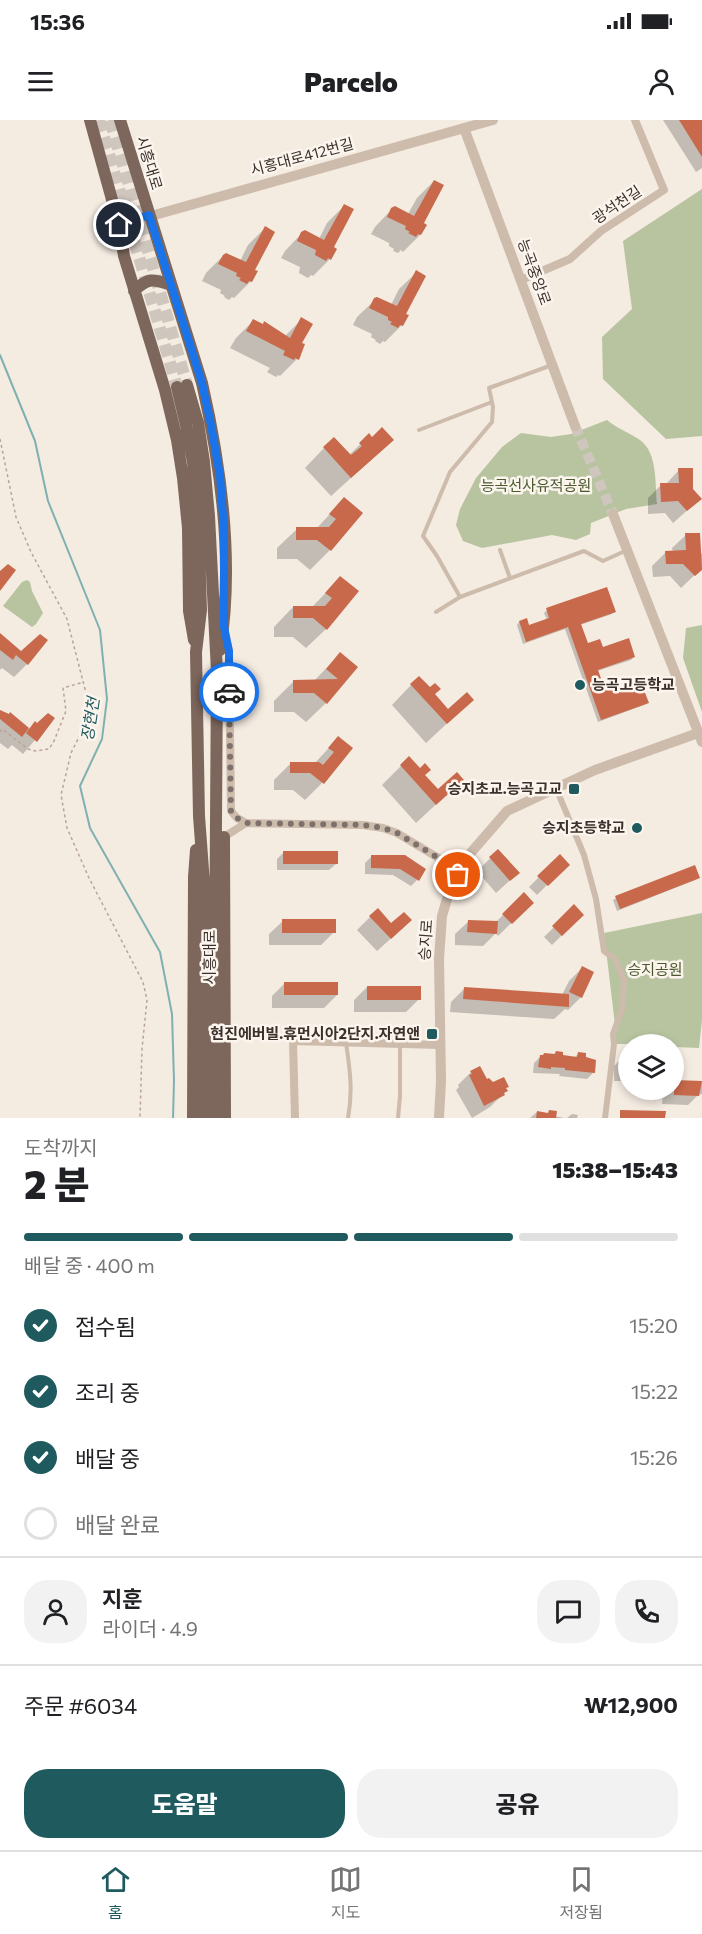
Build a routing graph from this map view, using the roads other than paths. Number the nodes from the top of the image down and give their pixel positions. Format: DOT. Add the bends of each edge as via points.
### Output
graph roads {
  1 [pos="90,120"];
  2 [pos="120,120"];
  3 [pos="493,120"];
  4 [pos="635,120"];
  5 [pos="464,128"];
  6 [pos="149,215"];
  7 [pos="119,225"];
  8 [pos="521,280"];
  9 [pos="171,285"];
  10 [pos="134,291"];
  11 [pos="553,365"];
  12 [pos="492,402"];
  13 [pos="575,426"];
  14 [pos="419,430"];
  15 [pos="613,514"];
  16 [pos="500,550"];
  17 [pos="627,550"];
  18 [pos="510,578"];
  19 [pos="460,597"];
  20 [pos="436,612"];
  21 [pos="224,627"];
  22 [pos="196,652"];
  23 [pos="217,672"];
  24 [pos="700,737"];
  25 [pos="556,787"];
  26 [pos="217,796"];
  27 [pos="200,816"];
  28 [pos="246,823"];
  29 [pos="224,837"];
  30 [pos="460,871"];
  31 [pos="346,1042"];
  32 [pos="399,1044"];
  33 [pos="440,1045"];
  34 [pos="193,1118"];
  35 [pos="205,1118"];
  36 [pos="214,1118"];
  37 [pos="225,1118"];
  38 [pos="295,1118"];
  39 [pos="348,1118"];
  40 [pos="398,1118"];
  41 [pos="439,1118"];
  42 [pos="605,1118"];
  1 -- 7 [label="main road, 시흥대로"];
  2 -- 6 [label="main road, 시흥대로"];
  3 -- 5 [label="street, 시흥대로412번길"];
  4 -- 8 [label="street, 광석천길" via="664,190 601,231 570,259"];
  5 -- 6 [label="street, 시흥대로412번길"];
  5 -- 8 [label="street, 능곡중앙로"];
  6 -- 7 [label="street, 시흥대로412번길"];
  6 -- 9 [label="main road, 시흥대로"];
  7 -- 10 [label="main road, 시흥대로"];
  8 -- 11 [label="street, 능곡중앙로"];
  9 -- 10 [label="main road" via="152,280"];
  9 -- 21 [label="main road, 시흥대로" via="202,383 220,476"];
  10 -- 22 [label="main road, 시흥대로" via="165,390 183,478 189,611"];
  11 -- 12 [label="lane" via="489,388"];
  11 -- 13 [label="street, 능곡중앙로"];
  12 -- 14 [label="lane"];
  12 -- 19 [label="lane" via="492,422 450,472 423,536"];
  15 -- 17 [label="street"];
  16 -- 18 [label="lane"];
  17 -- 18 [label="lane" via="603,561 584,551"];
  17 -- 24 [label="street"];
  18 -- 19 [label="lane"];
  19 -- 20 [label="lane"];
  21 -- 23 [label="main road, 시흥대로"];
  21 -- 28 [label="street" via="229,651 231,812"];
  22 -- 23 [label="main road, 시흥대로" via="201,610 198,516 182,386 198,423 204,462"];
  22 -- 27 [label="main road, 시흥대로"];
  23 -- 26 [label="main road, 시흥대로"];
  24 -- 25 [label="street, 승지로" via="595,770"];
  25 -- 30 [label="street, 승지로" via="507,811 468,855"];
  25 -- 42 [label="street" via="584,855 604,951 615,959 624,980 622,1009 613,1034"];
  26 -- 29 [label="main road, 시흥대로"];
  26 -- 36 [label="main road, 시흥대로"];
  27 -- 34 [label="main road, 시흥대로" via="194,877"];
  27 -- 35 [label="main road, 시흥대로"];
  28 -- 29 [label="street"];
  28 -- 30 [label="street" via="383,828"];
  29 -- 37 [label="main road, 시흥대로"];
  30 -- 33 [label="street, 승지로" via="447,899 442,924"];
  31 -- 32 [label="street"];
  31 -- 38 [label="street" via="293,1041"];
  31 -- 39 [label="lane" via="351,1077"];
  32 -- 33 [label="street"];
  32 -- 40 [label="lane"];
  33 -- 41 [label="street, 승지로"];
}
